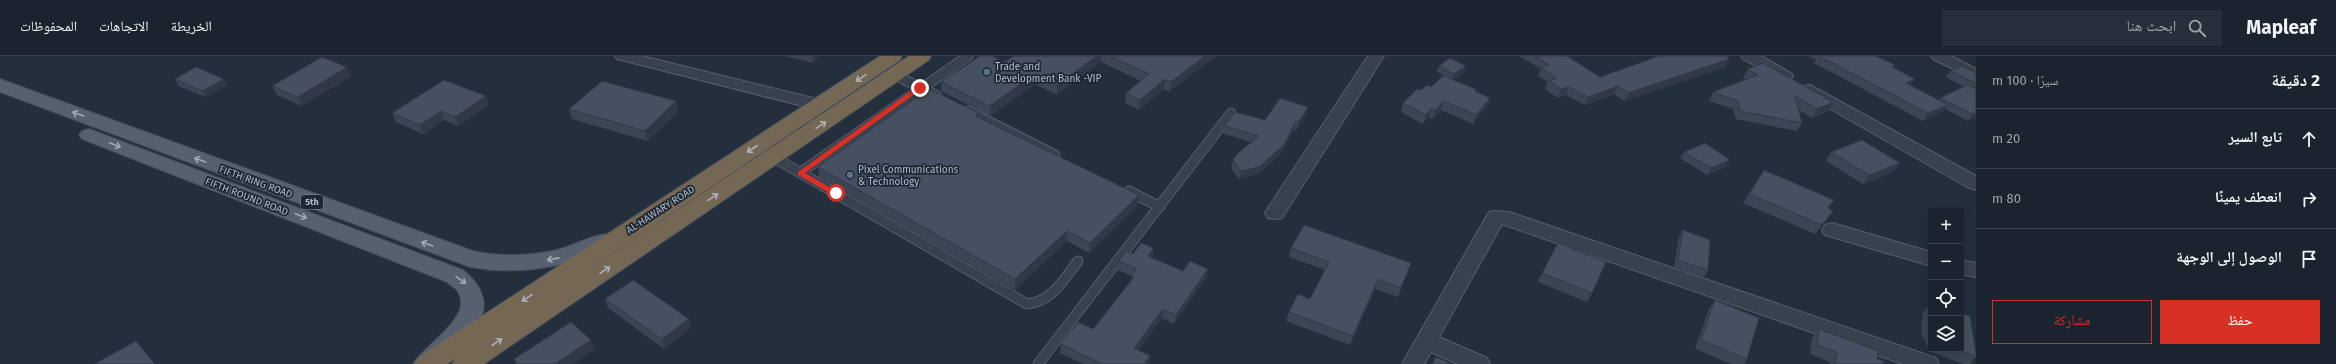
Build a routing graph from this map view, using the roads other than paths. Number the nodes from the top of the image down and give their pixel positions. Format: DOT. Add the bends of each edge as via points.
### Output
graph roads {
  1 [pos="623,56"];
  2 [pos="920,56"];
  3 [pos="968,56"];
  4 [pos="1376,56"];
  5 [pos="1749,56"];
  6 [pos="1939,56"];
  7 [pos="894,66"];
  8 [pos="1976,75"];
  9 [pos="0,85"];
  10 [pos="920,88"];
  11 [pos="0,100"];
  12 [pos="948,102"];
  13 [pos="819,106"];
  14 [pos="962,109"];
  15 [pos="1231,113"];
  16 [pos="773,157"];
  17 [pos="1061,158"];
  18 [pos="800,173"];
  19 [pos="1976,184"];
  20 [pos="1117,186"];
  21 [pos="1160,207"];
  22 [pos="1275,213"];
  23 [pos="629,230"];
  24 [pos="1832,230"];
  25 [pos="1928,258"];
  26 [pos="1078,261"];
  27 [pos="1964,268"];
  28 [pos="1976,270"];
  29 [pos="1426,341"];
  30 [pos="427,364"];
  31 [pos="465,364"];
  32 [pos="1038,364"];
  33 [pos="1414,364"];
  34 [pos="1479,364"];
  35 [pos="1928,364"];
  1 -- 13 [label="street"];
  2 -- 7 [label="highway, AL-HAWARY ROAD"];
  3 -- 10 [label="lane"];
  4 -- 22 [label="street"];
  5 -- 19 [label="street"];
  6 -- 8 [label="street"];
  7 -- 10 [label="lane"];
  7 -- 13 [label="highway, AL-HAWARY ROAD, one-way"];
  16 -- 7 [label="highway, AL-HAWARY ROAD, one-way"];
  23 -- 9 [label="main road, FIFTH RING ROAD / 5th, one-way" via="595,246 558,258 520,264 483,263"];
  10 -- 12 [label="lane"];
  10 -- 18 [label="lane"];
  11 -- 30 [label="main road, FIFTH ROUND ROAD / 5th, one-way" via="460,278 470,287 473,308 459,330"];
  13 -- 23 [label="highway, AL-HAWARY ROAD, one-way"];
  14 -- 17 [label="lane"];
  15 -- 21 [label="lane"];
  16 -- 18 [label="lane"];
  31 -- 16 [label="highway, AL-HAWARY ROAD, one-way"];
  18 -- 26 [label="lane" via="1027,304 1035,304 1045,299"];
  20 -- 21 [label="lane"];
  21 -- 32 [label="lane"];
  23 -- 30 [label="highway, AL-HAWARY ROAD, one-way"];
  24 -- 25 [label="street"];
  27 -- 28 [label="street"];
  29 -- 33 [label="street"];
  29 -- 34 [label="street"];
  29 -- 35 [label="street" via="1493,219 1502,217"];
}
